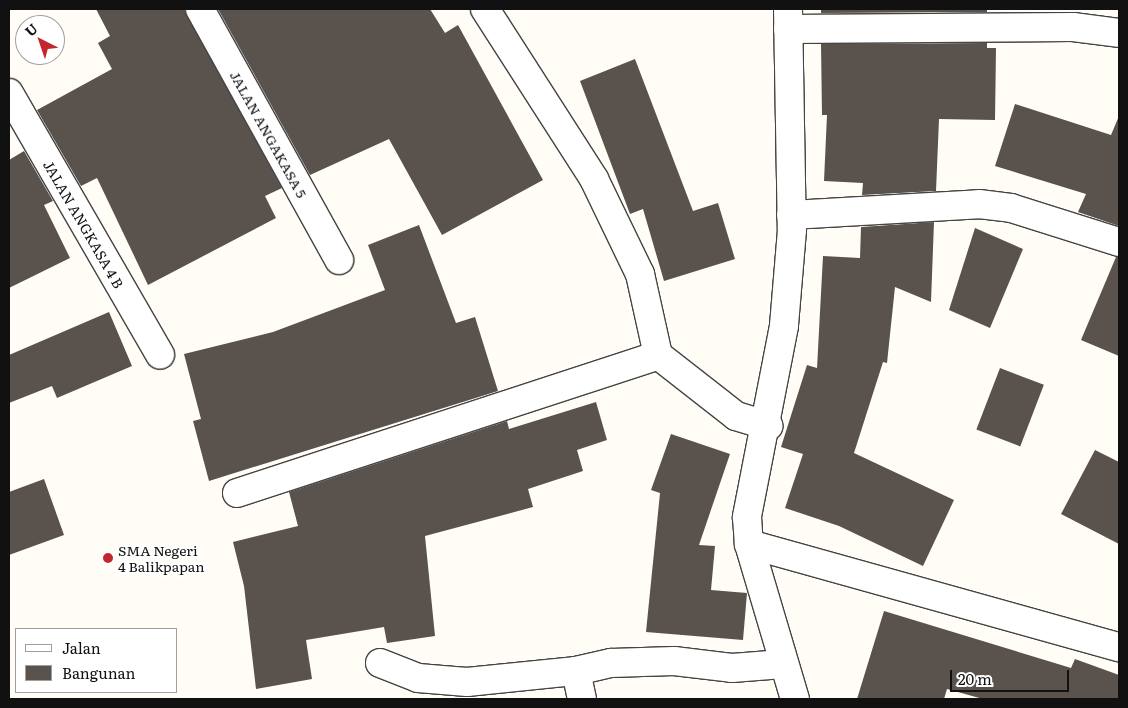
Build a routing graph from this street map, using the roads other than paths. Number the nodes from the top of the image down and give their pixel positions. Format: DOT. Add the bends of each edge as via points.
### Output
graph roads {
  1 [pos="200,9"];
  2 [pos="485,9"];
  3 [pos="788,19"];
  4 [pos="1119,33"];
  5 [pos="9,93"];
  6 [pos="791,215"];
  7 [pos="1119,242"];
  8 [pos="339,260"];
  9 [pos="160,355"];
  10 [pos="663,358"];
  11 [pos="768,426"];
  12 [pos="237,493"];
  13 [pos="749,544"];
  14 [pos="1119,647"];
  15 [pos="380,663"];
  16 [pos="783,664"];
  17 [pos="580,670"];
  18 [pos="582,699"];
  19 [pos="795,699"];
  1 -- 8 [label="street, JALAN ANGAKASA 5"];
  2 -- 10 [label="street" via="594,179 640,274"];
  3 -- 4 [label="street" via="1073,27"];
  3 -- 6 [label="street"];
  5 -- 9 [label="street, JALAN ANGKASA 4 B"];
  6 -- 7 [label="street" via="980,204 1011,208"];
  6 -- 11 [label="street" via="784,326"];
  10 -- 11 [label="street" via="736,416"];
  10 -- 12 [label="street"];
  11 -- 13 [label="street" via="751,481"];
  13 -- 14 [label="street"];
  13 -- 16 [label="street"];
  15 -- 17 [label="street" via="418,678 467,682"];
  16 -- 17 [label="street" via="732,668 674,661 611,663"];
  16 -- 19 [label="street"];
  17 -- 18 [label="street"];
}
